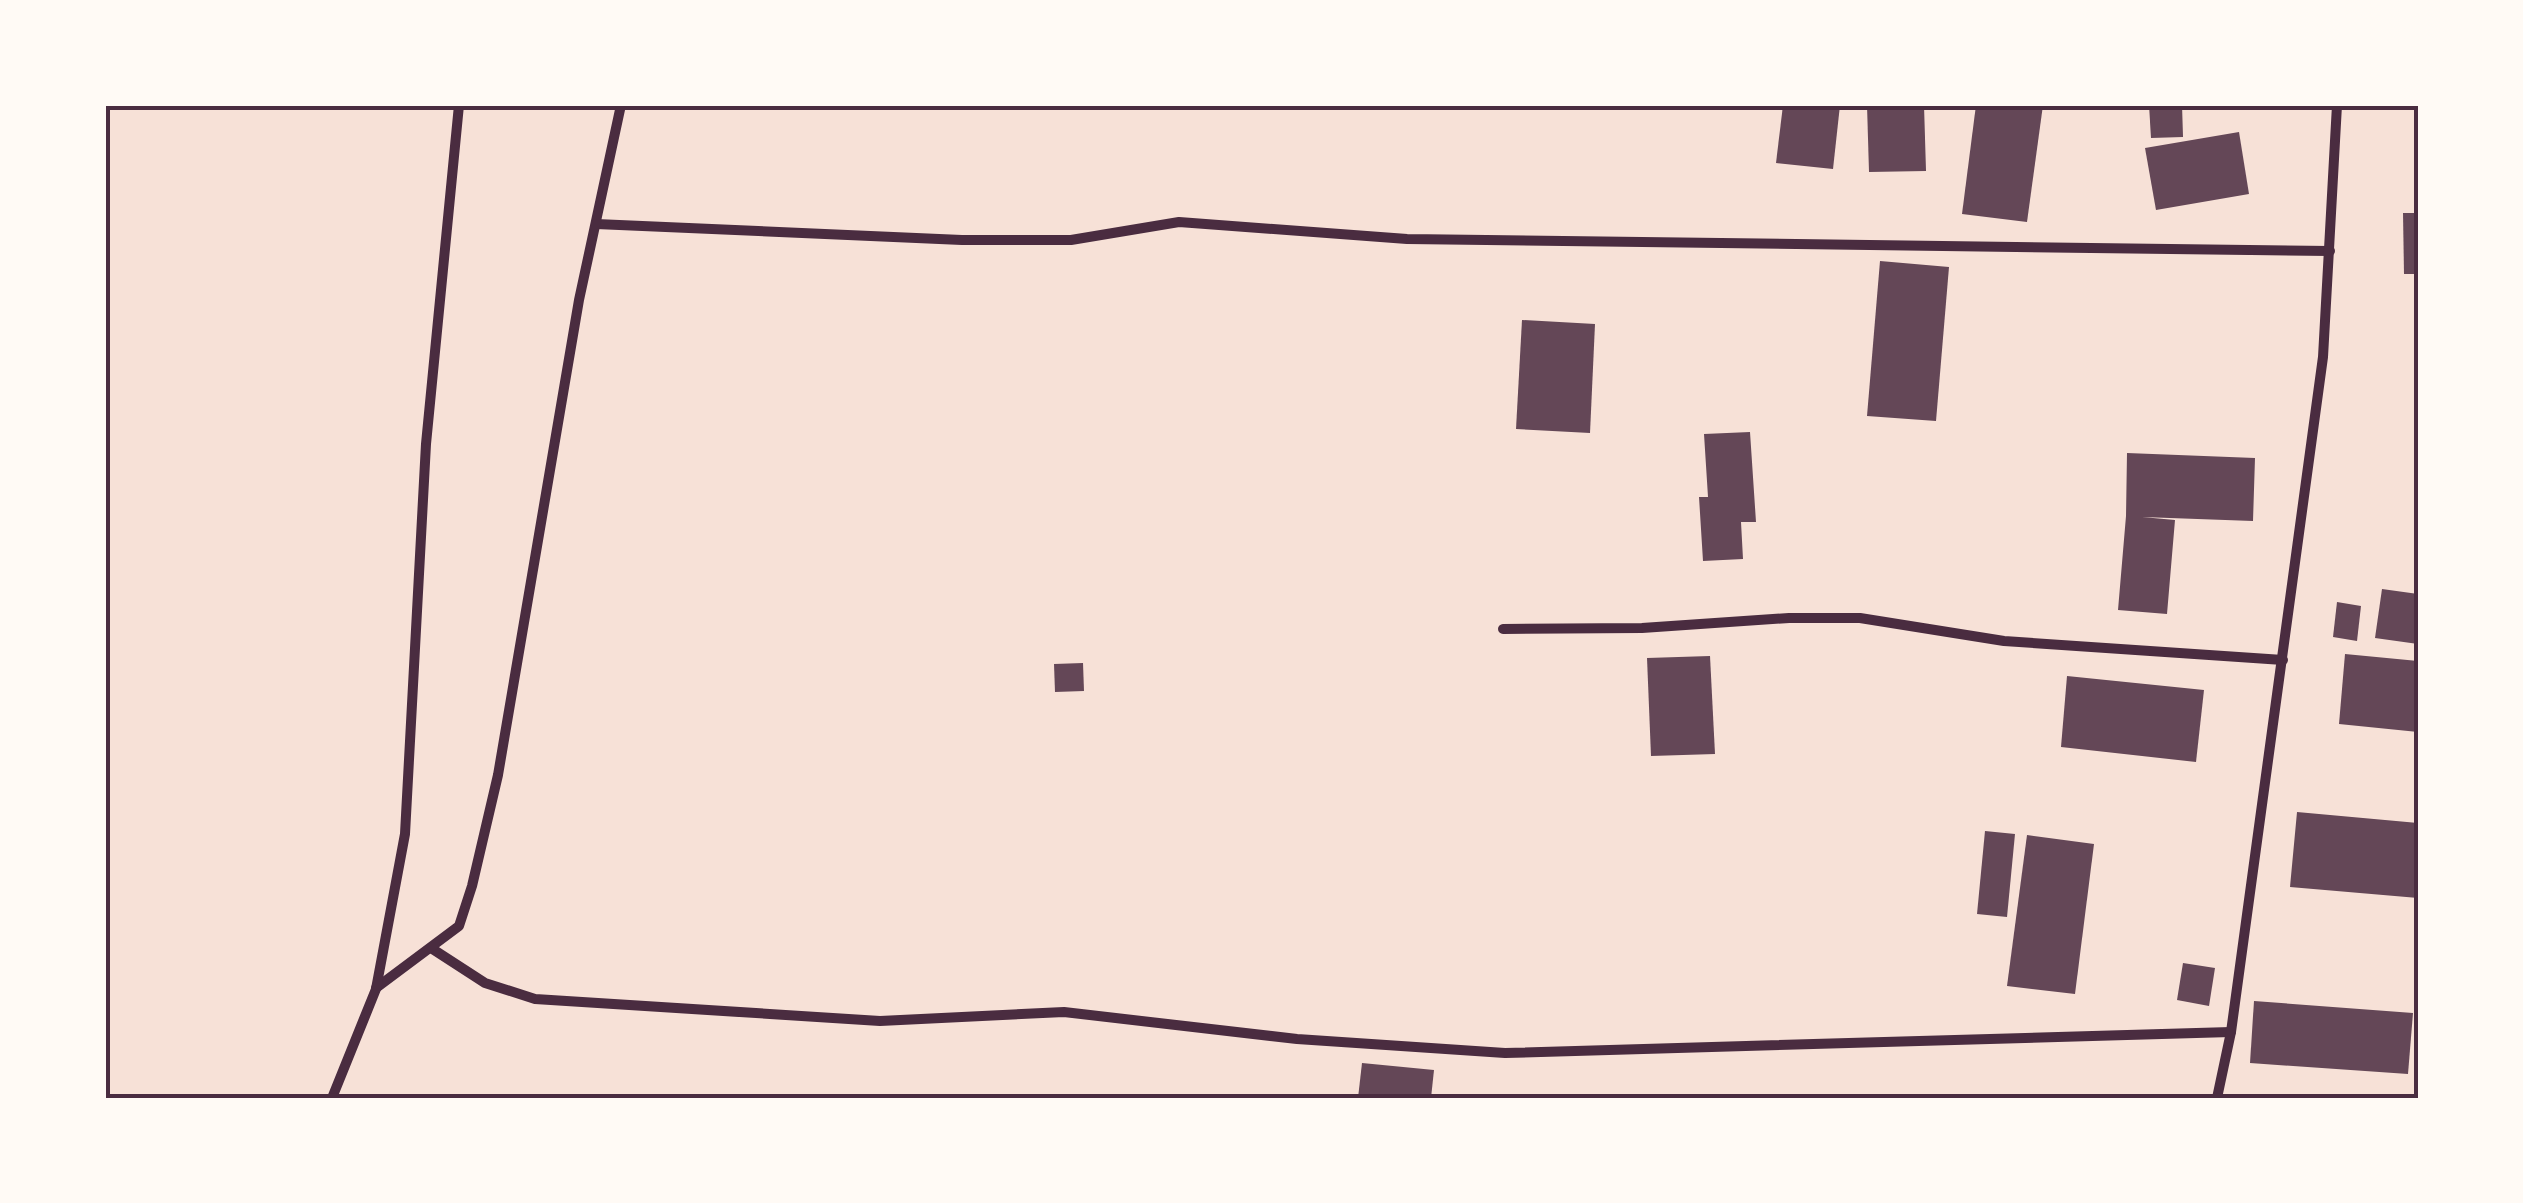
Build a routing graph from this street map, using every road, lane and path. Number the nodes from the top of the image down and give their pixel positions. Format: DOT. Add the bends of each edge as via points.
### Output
graph roads {
  1 [pos="459,105"];
  2 [pos="621,105"];
  3 [pos="2337,105"];
  4 [pos="596,224"];
  5 [pos="2330,250"];
  6 [pos="1502,629"];
  7 [pos="2282,660"];
  8 [pos="431,948"];
  9 [pos="376,989"];
  10 [pos="2231,1032"];
  11 [pos="332,1098"];
  12 [pos="2218,1098"];
  1 -- 9 [label="street" via="426,444 405,834"];
  2 -- 4 [label="street"];
  3 -- 5 [label="street"];
  4 -- 5 [label="street" via="1071,240 1179,222 1407,238"];
  4 -- 8 [label="street" via="498,775 459,926"];
  5 -- 7 [label="street" via="2323,357"];
  6 -- 7 [label="street" via="1860,618 2004,641"];
  7 -- 10 [label="street"];
  8 -- 9 [label="street"];
  8 -- 10 [label="street" via="485,983 535,999 880,1022 1064,1012 1504,1053"];
  9 -- 11 [label="street"];
  10 -- 12 [label="street"];
}
